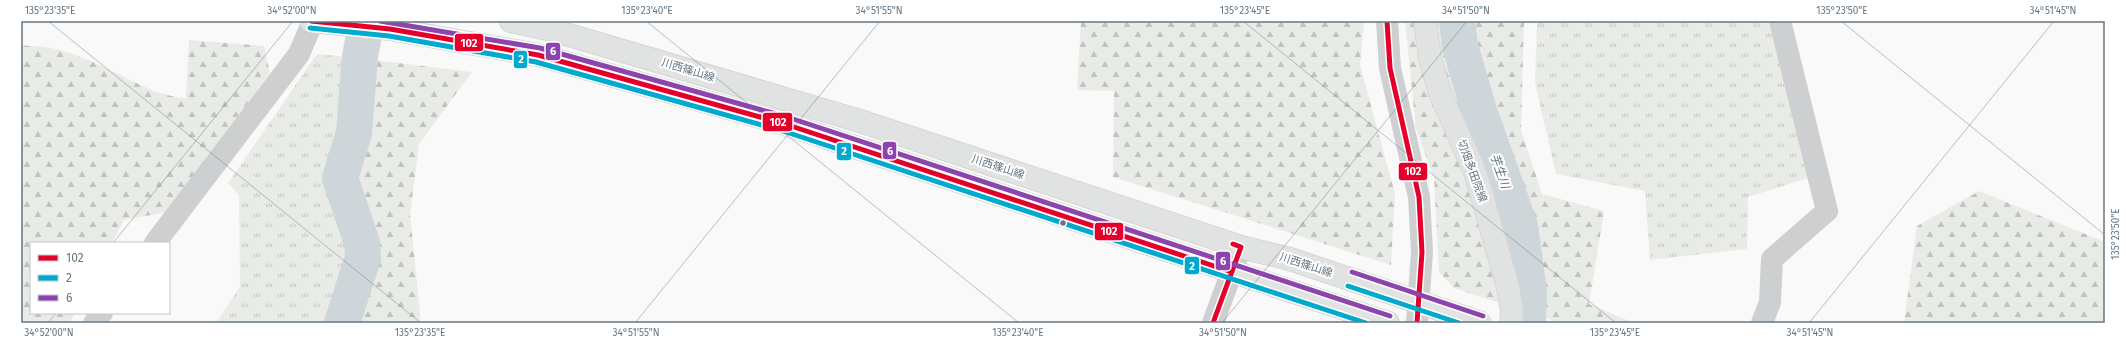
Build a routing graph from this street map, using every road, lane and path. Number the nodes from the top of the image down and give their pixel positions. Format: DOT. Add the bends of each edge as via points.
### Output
graph roads {
  1 [pos="312,21"];
  2 [pos="511,21"];
  3 [pos="1386,21"];
  4 [pos="1425,21"];
  5 [pos="1780,21"];
  6 [pos="156,242"];
  7 [pos="1241,247"];
  8 [pos="1232,272"];
  9 [pos="101,314"];
  10 [pos="94,323"];
  11 [pos="1213,323"];
  12 [pos="1388,323"];
  13 [pos="1417,323"];
  14 [pos="1481,323"];
  15 [pos="1511,323"];
  16 [pos="1762,323"];
  1 -- 6 [label="street" via="299,54"];
  1 -- 8 [label="main road, bridge" via="390,29 538,55 785,124"];
  2 -- 7 [label="main road, 川西篠山線" via="552,30 860,122"];
  3 -- 13 [label="street" via="1390,68 1419,197 1422,252"];
  4 -- 15 [label="main road, 切畑多田院線" via="1430,58 1440,93 1475,172 1506,279 1512,312"];
  5 -- 16 [label="street" via="1827,211 1772,259 1770,302"];
  7 -- 8 [label="street"];
  7 -- 14 [label="main road, 川西篠山線, bridge" via="1290,259"];
  8 -- 11 [label="street"];
  8 -- 12 [label="main road"];
  9 -- 10 [label="street"];
}
